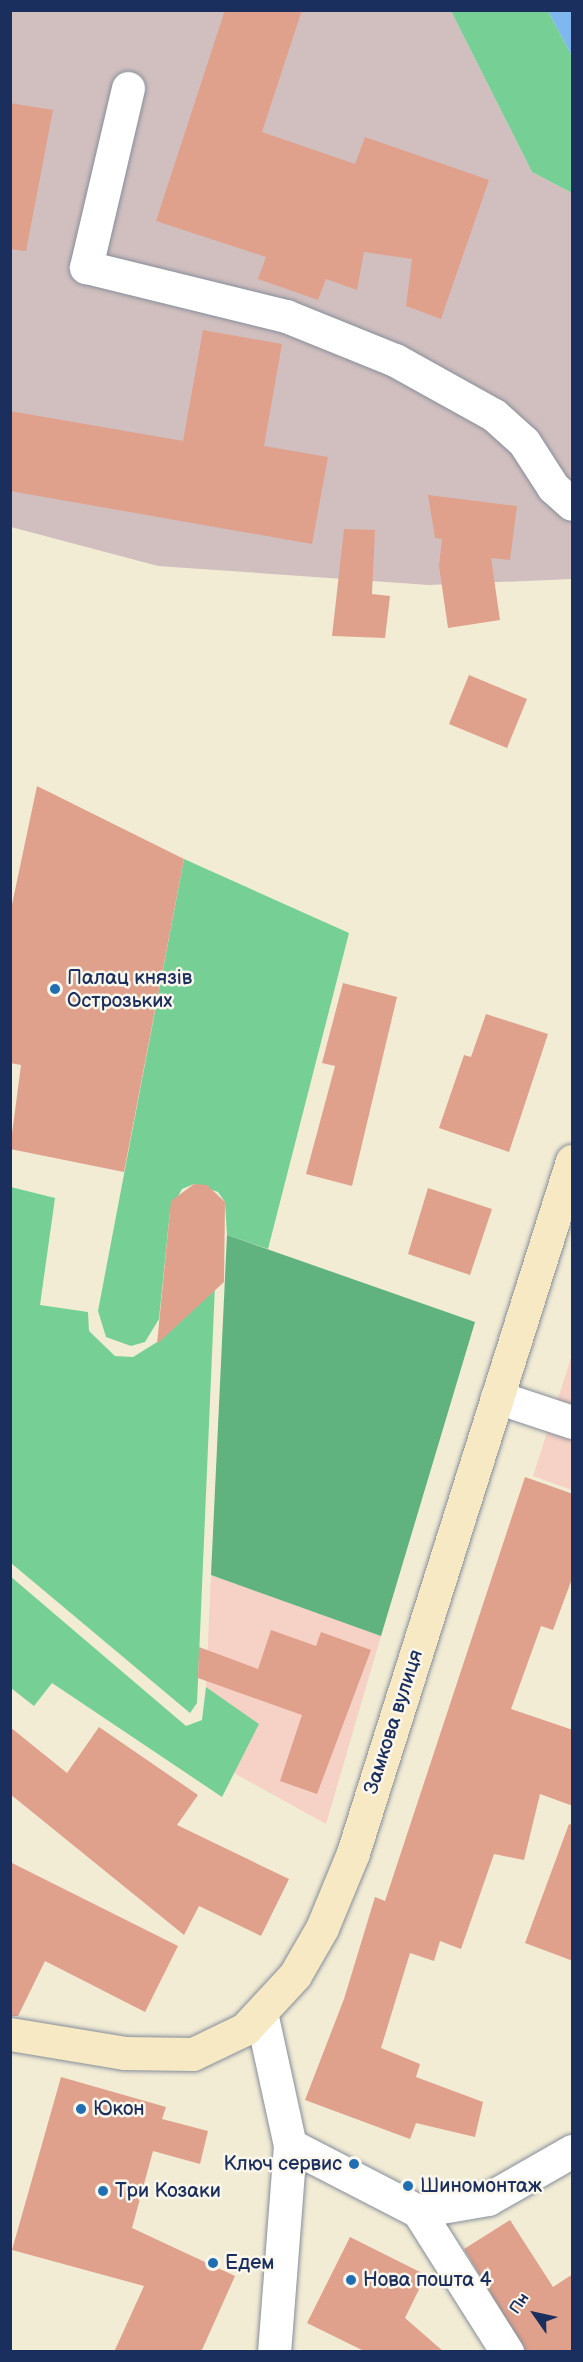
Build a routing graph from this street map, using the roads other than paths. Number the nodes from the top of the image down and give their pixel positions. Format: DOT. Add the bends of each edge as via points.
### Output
graph roads {
  1 [pos="128,88"];
  2 [pos="573,504"];
  3 [pos="573,1161"];
  4 [pos="497,1397"];
  5 [pos="573,1422"];
  6 [pos="261,2017"];
  7 [pos="10,2034"];
  8 [pos="290,2145"];
  9 [pos="573,2151"];
  10 [pos="418,2211"];
  11 [pos="274,2352"];
  12 [pos="507,2352"];
  1 -- 2 [label="street" via="86,267 286,316 395,360 494,415 524,442 553,487"];
  3 -- 4 [label="main road, Замкова вулиця"];
  4 -- 5 [label="street"];
  4 -- 6 [label="main road, Замкова вулиця" via="353,1853 309,1952"];
  6 -- 7 [label="main road, Замкова вулиця" via="221,2044 193,2054 125,2053"];
  6 -- 8 [label="street"];
  8 -- 10 [label="street"];
  8 -- 11 [label="street"];
  9 -- 10 [label="street" via="488,2199"];
  10 -- 12 [label="street"];
}
